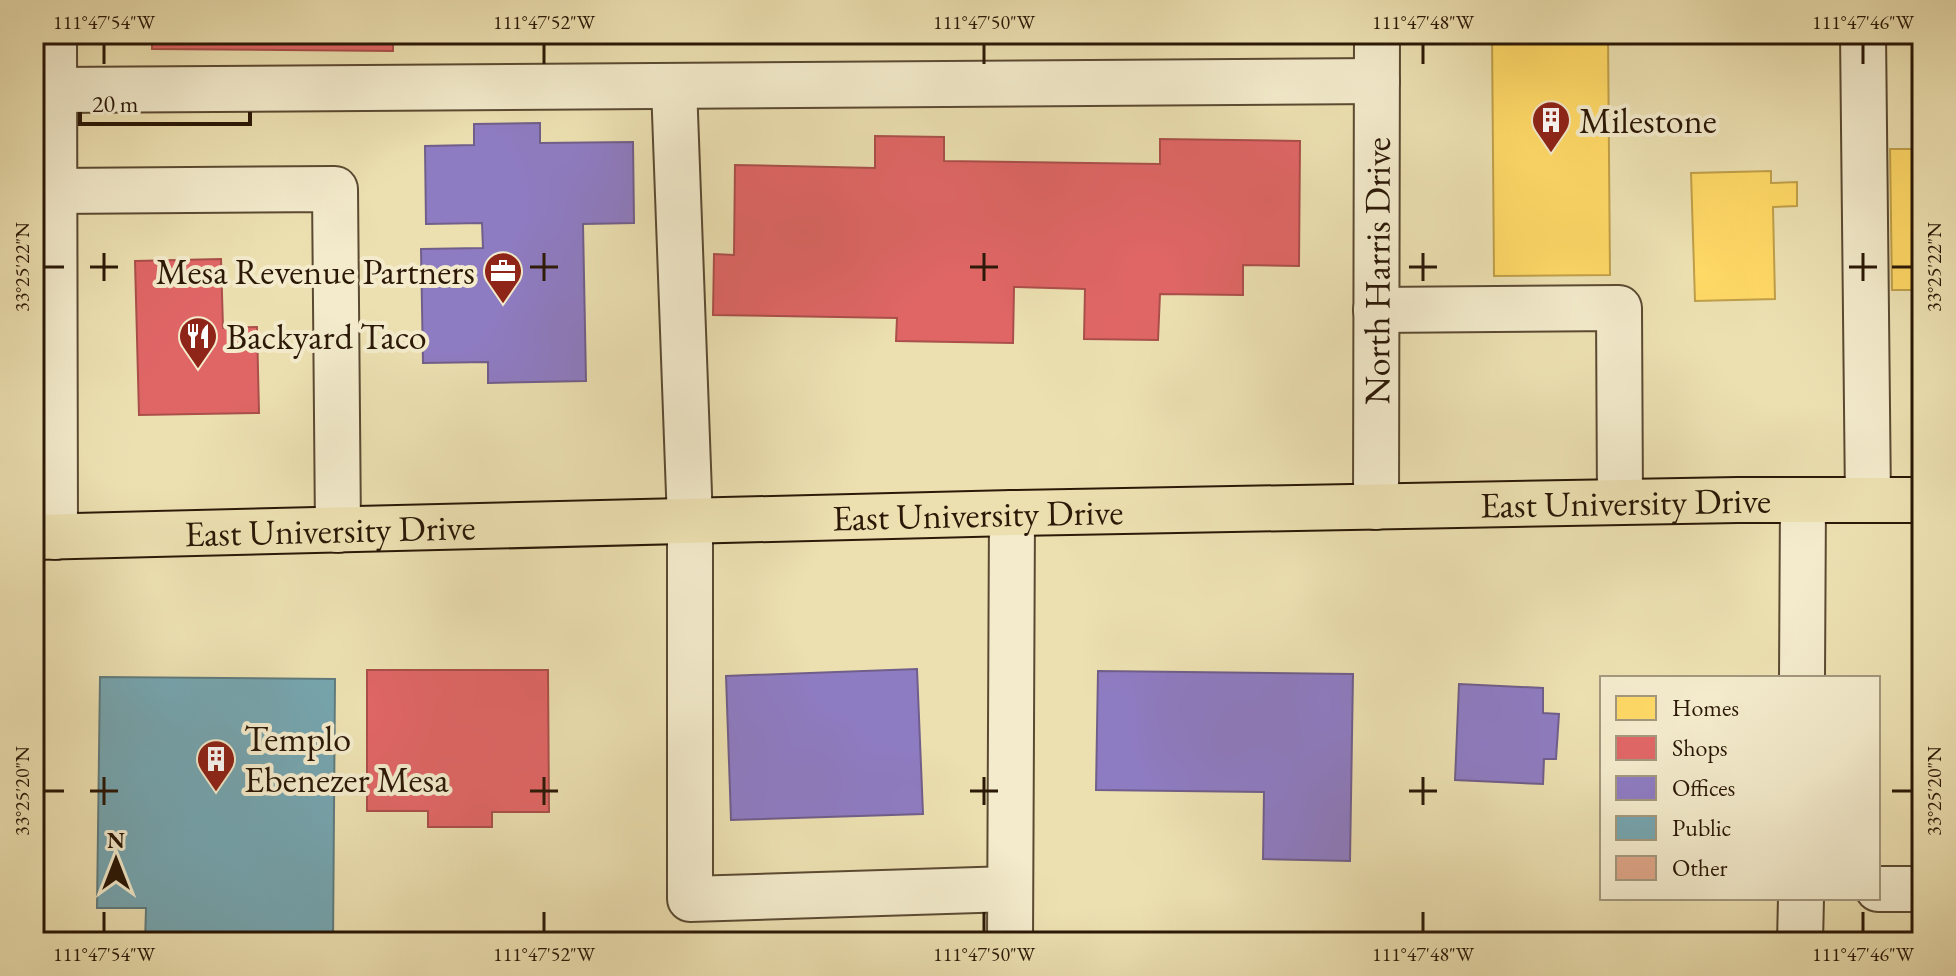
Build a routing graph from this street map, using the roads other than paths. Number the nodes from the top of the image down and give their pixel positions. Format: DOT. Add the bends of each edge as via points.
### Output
graph roads {
  1 [pos="54,34"];
  2 [pos="1377,34"];
  3 [pos="1863,34"];
  4 [pos="47,81"];
  5 [pos="1377,81"];
  6 [pos="674,86"];
  7 [pos="54,191"];
  8 [pos="1376,310"];
  9 [pos="1803,500"];
  10 [pos="1868,500"];
  11 [pos="1922,500"];
  12 [pos="1620,502"];
  13 [pos="1376,507"];
  14 [pos="1012,513"];
  15 [pos="690,521"];
  16 [pos="338,530"];
  17 [pos="44,537"];
  18 [pos="1802,676"];
  19 [pos="1010,889"];
  20 [pos="1880,889"];
  21 [pos="1922,889"];
  22 [pos="1801,900"];
  23 [pos="1010,942"];
  24 [pos="1800,942"];
  1 -- 4 [label="street"];
  2 -- 5 [label="street, North Harris Drive"];
  3 -- 10 [label="street"];
  4 -- 6 [label="street"];
  4 -- 7 [label="street"];
  5 -- 6 [label="street"];
  5 -- 8 [label="street, North Harris Drive"];
  6 -- 15 [label="street"];
  7 -- 16 [label="street" via="335,189"];
  7 -- 17 [label="street"];
  8 -- 12 [label="street" via="1619,308"];
  8 -- 13 [label="street, North Harris Drive"];
  9 -- 10 [label="main road, East University Drive"];
  9 -- 12 [label="main road, East University Drive"];
  9 -- 18 [label="street"];
  10 -- 11 [label="main road, East University Drive"];
  12 -- 13 [label="main road, East University Drive"];
  13 -- 14 [label="main road, East University Drive"];
  14 -- 15 [label="main road, East University Drive"];
  14 -- 19 [label="street"];
  15 -- 16 [label="main road, East University Drive"];
  15 -- 19 [label="street" via="690,899"];
  16 -- 17 [label="main road, East University Drive"];
  19 -- 23 [label="street"];
  20 -- 21 [label="street"];
  22 -- 24 [label="street"];
}
